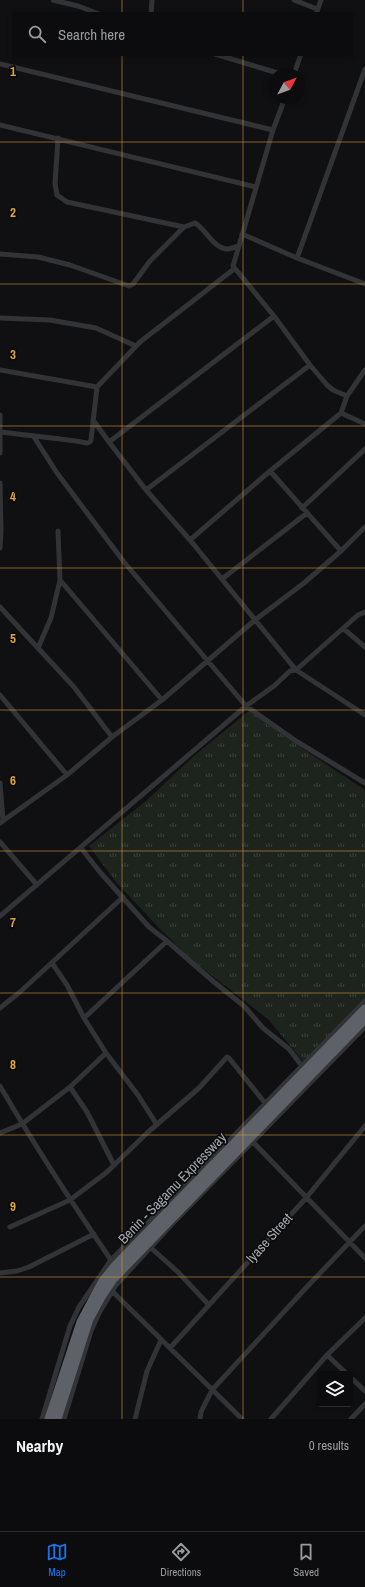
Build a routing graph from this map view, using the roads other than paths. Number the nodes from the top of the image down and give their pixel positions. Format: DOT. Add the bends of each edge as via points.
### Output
graph roads {
  1 [pos="53,0"];
  2 [pos="152,0"];
  3 [pos="294,0"];
  4 [pos="321,0"];
  5 [pos="78,3"];
  6 [pos="95,12"];
  7 [pos="151,12"];
  8 [pos="317,12"];
  9 [pos="222,56"];
  10 [pos="300,56"];
  11 [pos="0,64"];
  12 [pos="296,68"];
  13 [pos="365,69"];
  14 [pos="269,70"];
  15 [pos="283,104"];
  16 [pos="0,125"];
  17 [pos="273,130"];
  18 [pos="58,138"];
  19 [pos="256,187"];
  20 [pos="184,227"];
  21 [pos="242,234"];
  22 [pos="238,246"];
  23 [pos="0,254"];
  24 [pos="297,258"];
  25 [pos="234,268"];
  26 [pos="365,284"];
  27 [pos="274,316"];
  28 [pos="0,318"];
  29 [pos="136,346"];
  30 [pos="310,365"];
  31 [pos="0,370"];
  32 [pos="365,370"];
  33 [pos="97,386"];
  34 [pos="347,396"];
  35 [pos="341,413"];
  36 [pos="0,415"];
  37 [pos="93,420"];
  38 [pos="365,424"];
  39 [pos="1,432"];
  40 [pos="34,437"];
  41 [pos="109,442"];
  42 [pos="365,449"];
  43 [pos="0,453"];
  44 [pos="270,470"];
  45 [pos="0,483"];
  46 [pos="146,490"];
  47 [pos="302,508"];
  48 [pos="307,513"];
  49 [pos="365,527"];
  50 [pos="58,531"];
  51 [pos="1,532"];
  52 [pos="190,540"];
  53 [pos="0,548"];
  54 [pos="341,551"];
  55 [pos="222,579"];
  56 [pos="60,580"];
  57 [pos="0,607"];
  58 [pos="365,612"];
  59 [pos="255,620"];
  60 [pos="344,629"];
  61 [pos="365,647"];
  62 [pos="38,648"];
  63 [pos="209,660"];
  64 [pos="296,670"];
  65 [pos="0,695"];
  66 [pos="162,700"];
  67 [pos="246,706"];
  68 [pos="365,715"];
  69 [pos="112,737"];
  70 [pos="67,775"];
  71 [pos="365,783"];
  72 [pos="0,784"];
  73 [pos="2,822"];
  74 [pos="0,842"];
  75 [pos="81,848"];
  76 [pos="37,886"];
  77 [pos="123,897"];
  78 [pos="0,916"];
  79 [pos="168,941"];
  80 [pos="52,962"];
  81 [pos="365,1001"];
  82 [pos="0,1008"];
  83 [pos="365,1009"];
  84 [pos="84,1018"];
  85 [pos="365,1026"];
  86 [pos="106,1053"];
  87 [pos="302,1066"];
  88 [pos="0,1086"];
  89 [pos="70,1088"];
  90 [pos="265,1103"];
  91 [pos="22,1124"];
  92 [pos="157,1124"];
  93 [pos="365,1126"];
  94 [pos="0,1133"];
  95 [pos="253,1142"];
  96 [pos="114,1165"];
  97 [pos="306,1198"];
  98 [pos="70,1200"];
  99 [pos="365,1226"];
  100 [pos="10,1227"];
  101 [pos="94,1234"];
  102 [pos="350,1242"];
  103 [pos="150,1247"];
  104 [pos="365,1258"];
  105 [pos="111,1260"];
  106 [pos="0,1273"];
  107 [pos="112,1291"];
  108 [pos="209,1305"];
  109 [pos="365,1318"];
  110 [pos="162,1340"];
  111 [pos="170,1348"];
  112 [pos="327,1355"];
  113 [pos="344,1371"];
  114 [pos="353,1380"];
  115 [pos="212,1390"];
  116 [pos="365,1391"];
  117 [pos="365,1404"];
  118 [pos="42,1419"];
  119 [pos="49,1419"];
  120 [pos="56,1419"];
  121 [pos="64,1419"];
  122 [pos="135,1419"];
  123 [pos="200,1419"];
  124 [pos="242,1419"];
  125 [pos="271,1419"];
  126 [pos="352,1419"];
  1 -- 5 [label="street"];
  2 -- 7 [label="street"];
  3 -- 8 [label="street"];
  4 -- 8 [label="street"];
  5 -- 6 [label="street"];
  9 -- 14 [label="street"];
  10 -- 12 [label="street"];
  11 -- 17 [label="street"];
  13 -- 24 [label="street"];
  15 -- 17 [label="street"];
  16 -- 18 [label="street"];
  17 -- 19 [label="street"];
  18 -- 19 [label="street"];
  18 -- 20 [label="street" via="55,184 57,195 67,202"];
  19 -- 21 [label="street"];
  20 -- 22 [label="street" via="196,223 221,247 228,249"];
  20 -- 23 [label="street" via="129,286 70,265 38,257"];
  21 -- 22 [label="street"];
  21 -- 24 [label="street"];
  22 -- 25 [label="street" via="233,261"];
  24 -- 26 [label="street"];
  25 -- 27 [label="street"];
  25 -- 29 [label="street"];
  27 -- 30 [label="street"];
  27 -- 41 [label="street"];
  28 -- 29 [label="street" via="50,320 96,328"];
  29 -- 33 [label="street"];
  30 -- 34 [label="street" via="326,385"];
  30 -- 46 [label="street"];
  31 -- 33 [label="street"];
  32 -- 34 [label="street"];
  33 -- 37 [label="street"];
  34 -- 35 [label="street"];
  35 -- 38 [label="street"];
  35 -- 44 [label="street"];
  36 -- 39 [label="street"];
  37 -- 40 [label="street" via="91,440 87,443"];
  37 -- 41 [label="street"];
  39 -- 40 [label="street"];
  39 -- 43 [label="street"];
  40 -- 63 [label="street" via="57,473 124,562"];
  41 -- 46 [label="street"];
  42 -- 47 [label="street"];
  44 -- 47 [label="street"];
  44 -- 52 [label="street"];
  45 -- 51 [label="street"];
  46 -- 52 [label="street"];
  47 -- 48 [label="street"];
  48 -- 54 [label="street"];
  48 -- 55 [label="street"];
  49 -- 54 [label="street"];
  50 -- 56 [label="street"];
  51 -- 53 [label="street"];
  52 -- 55 [label="street"];
  54 -- 59 [label="street"];
  55 -- 59 [label="street"];
  56 -- 62 [label="street" via="51,618"];
  56 -- 66 [label="street"];
  57 -- 62 [label="street"];
  58 -- 60 [label="street" via="358,615"];
  59 -- 63 [label="street"];
  59 -- 64 [label="street"];
  60 -- 61 [label="street"];
  60 -- 64 [label="street"];
  62 -- 69 [label="street" via="74,687"];
  63 -- 66 [label="street"];
  63 -- 67 [label="street"];
  64 -- 67 [label="street" via="290,671"];
  64 -- 68 [label="street"];
  65 -- 70 [label="street"];
  66 -- 69 [label="street"];
  67 -- 71 [label="street" via="296,741"];
  67 -- 75 [label="street"];
  69 -- 70 [label="street"];
  70 -- 73 [label="street"];
  72 -- 73 [label="street"];
  74 -- 76 [label="street"];
  75 -- 76 [label="street"];
  75 -- 77 [label="street"];
  76 -- 78 [label="street"];
  77 -- 79 [label="street" via="149,927"];
  77 -- 80 [label="street"];
  79 -- 84 [label="street"];
  79 -- 87 [label="street" via="244,1006 263,1028 289,1049"];
  80 -- 82 [label="street"];
  80 -- 84 [label="street"];
  81 -- 87 [label="street"];
  83 -- 119 [label="highway, Benin - Sagamu Expressway" via="111,1271 91,1301 81,1322"];
  84 -- 86 [label="street"];
  85 -- 95 [label="street"];
  85 -- 120 [label="highway" via="113,1279 89,1319"];
  86 -- 89 [label="street"];
  86 -- 92 [label="street"];
  87 -- 90 [label="street"];
  88 -- 91 [label="street"];
  89 -- 91 [label="street"];
  89 -- 96 [label="street" via="87,1112"];
  90 -- 92 [label="street" via="227,1057 198,1088"];
  90 -- 105 [label="street"];
  91 -- 94 [label="street"];
  91 -- 98 [label="street"];
  92 -- 96 [label="street"];
  93 -- 97 [label="street, Iyase Street"];
  95 -- 97 [label="street"];
  95 -- 103 [label="street"];
  96 -- 98 [label="street"];
  97 -- 102 [label="street"];
  97 -- 108 [label="street, Iyase Street"];
  98 -- 100 [label="street"];
  98 -- 101 [label="street"];
  99 -- 102 [label="street"];
  101 -- 105 [label="street"];
  101 -- 106 [label="street" via="29,1267"];
  102 -- 104 [label="street"];
  102 -- 115 [label="street"];
  103 -- 107 [label="street"];
  103 -- 108 [label="street"];
  105 -- 118 [label="street" via="79,1307 70,1326"];
  107 -- 110 [label="street"];
  107 -- 121 [label="street" via="91,1331"];
  108 -- 111 [label="street, Iyase Street"];
  109 -- 112 [label="street"];
  110 -- 111 [label="street"];
  110 -- 122 [label="street" via="147,1371"];
  111 -- 115 [label="street"];
  112 -- 113 [label="street"];
  112 -- 125 [label="street"];
  114 -- 116 [label="street"];
  115 -- 123 [label="street"];
  115 -- 124 [label="street"];
  117 -- 126 [label="street"];
}
